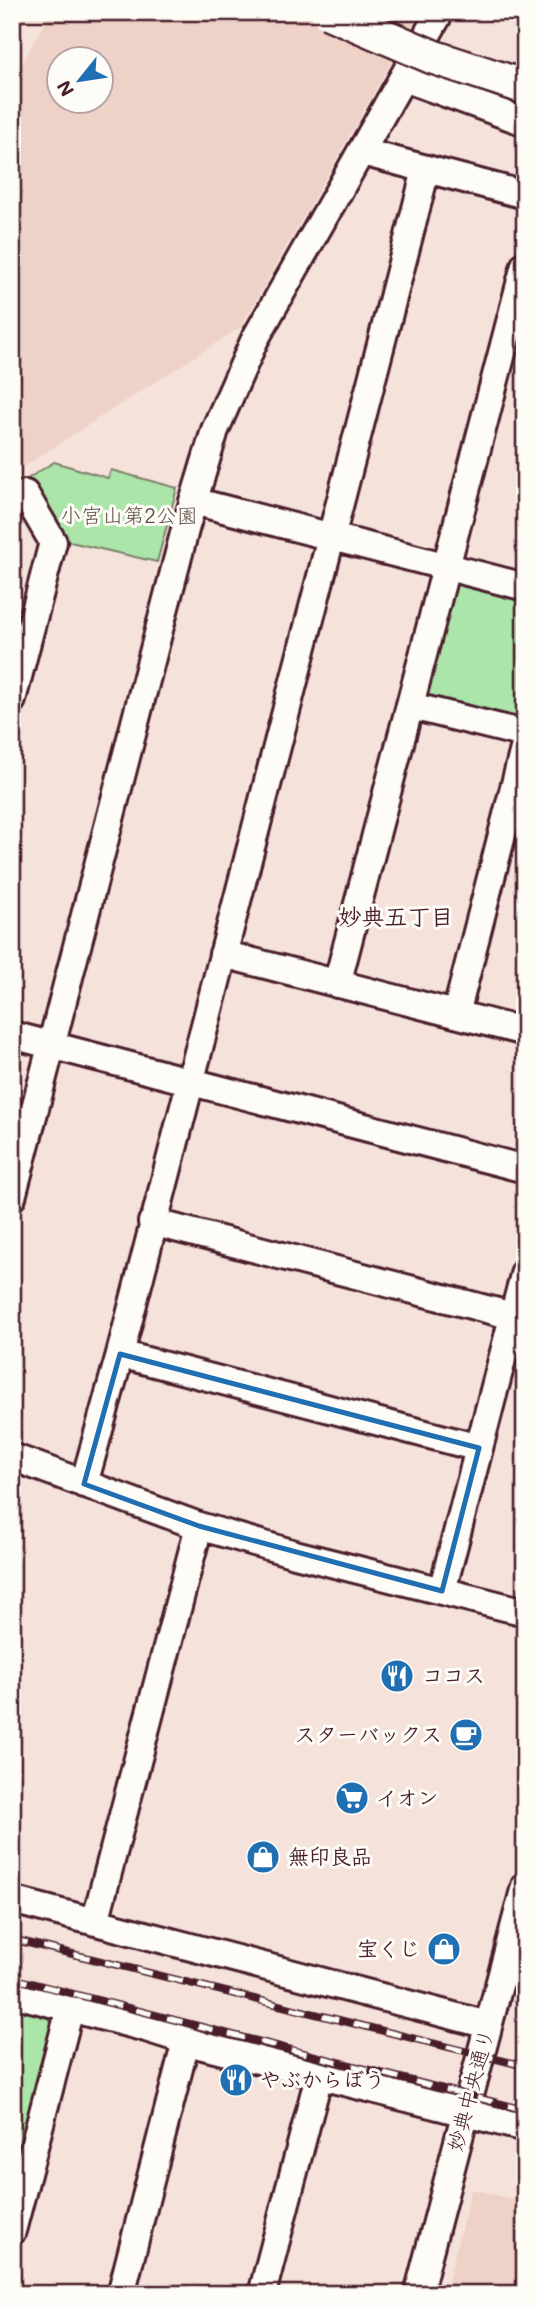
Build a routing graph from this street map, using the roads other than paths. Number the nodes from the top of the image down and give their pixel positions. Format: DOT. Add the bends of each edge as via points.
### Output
graph roads {
  1 [pos="328,12"];
  2 [pos="440,12"];
  3 [pos="404,78"];
  4 [pos="525,87"];
  5 [pos="525,121"];
  6 [pos="362,152"];
  7 [pos="426,170"];
  8 [pos="525,195"];
  9 [pos="525,265"];
  10 [pos="12,501"];
  11 [pos="193,501"];
  12 [pos="331,535"];
  13 [pos="447,567"];
  14 [pos="525,587"];
  15 [pos="12,700"];
  16 [pos="411,706"];
  17 [pos="525,734"];
  18 [pos="525,745"];
  19 [pos="223,954"];
  20 [pos="337,984"];
  21 [pos="456,1014"];
  22 [pos="525,1032"];
  23 [pos="12,1035"];
  24 [pos="51,1045"];
  25 [pos="189,1081"];
  26 [pos="525,1169"];
  27 [pos="12,1197"];
  28 [pos="152,1222"];
  29 [pos="525,1271"];
  30 [pos="513,1316"];
  31 [pos="120,1354"];
  32 [pos="479,1448"];
  33 [pos="12,1457"];
  34 [pos="84,1484"];
  35 [pos="199,1526"];
  36 [pos="442,1591"];
  37 [pos="525,1612"];
  38 [pos="525,1886"];
  39 [pos="12,1900"];
  40 [pos="96,1922"];
  41 [pos="12,1993"];
  42 [pos="70,2009"];
  43 [pos="488,2025"];
  44 [pos="187,2041"];
  45 [pos="319,2076"];
  46 [pos="464,2113"];
  47 [pos="525,2129"];
  48 [pos="12,2231"];
  49 [pos="121,2294"];
  50 [pos="262,2294"];
  51 [pos="418,2294"];
  1 -- 4 [label="main road, bridge" via="433,57"];
  2 -- 3 [label="street"];
  3 -- 5 [label="street"];
  3 -- 6 [label="street"];
  6 -- 7 [label="street"];
  6 -- 11 [label="street" via="255,340 215,429"];
  7 -- 8 [label="street"];
  7 -- 12 [label="street"];
  9 -- 13 [label="street"];
  10 -- 15 [label="street" via="24,494 53,541"];
  11 -- 12 [label="street"];
  11 -- 24 [label="street"];
  12 -- 13 [label="street"];
  12 -- 19 [label="street"];
  13 -- 14 [label="street"];
  13 -- 16 [label="street"];
  16 -- 17 [label="street"];
  16 -- 20 [label="street"];
  18 -- 21 [label="street"];
  19 -- 20 [label="street"];
  19 -- 25 [label="street"];
  20 -- 21 [label="street"];
  21 -- 22 [label="street"];
  23 -- 24 [label="street"];
  24 -- 25 [label="street"];
  24 -- 27 [label="street"];
  25 -- 26 [label="street"];
  25 -- 28 [label="street"];
  28 -- 30 [label="street"];
  28 -- 31 [label="street"];
  29 -- 30 [label="street"];
  30 -- 32 [label="street"];
  31 -- 32 [label="street"];
  31 -- 34 [label="street"];
  32 -- 36 [label="street"];
  33 -- 34 [label="street"];
  34 -- 35 [label="street"];
  35 -- 36 [label="street"];
  35 -- 40 [label="street"];
  36 -- 37 [label="street"];
  38 -- 43 [label="street, 妙典中央通り"];
  39 -- 40 [label="street"];
  40 -- 43 [label="street"];
  41 -- 42 [label="street"];
  42 -- 44 [label="street"];
  42 -- 48 [label="street"];
  43 -- 46 [label="street, 妙典中央通り"];
  44 -- 45 [label="street"];
  44 -- 49 [label="street"];
  45 -- 46 [label="street"];
  45 -- 50 [label="street"];
  46 -- 47 [label="street"];
  46 -- 51 [label="street, 妙典中央通り"];
}
